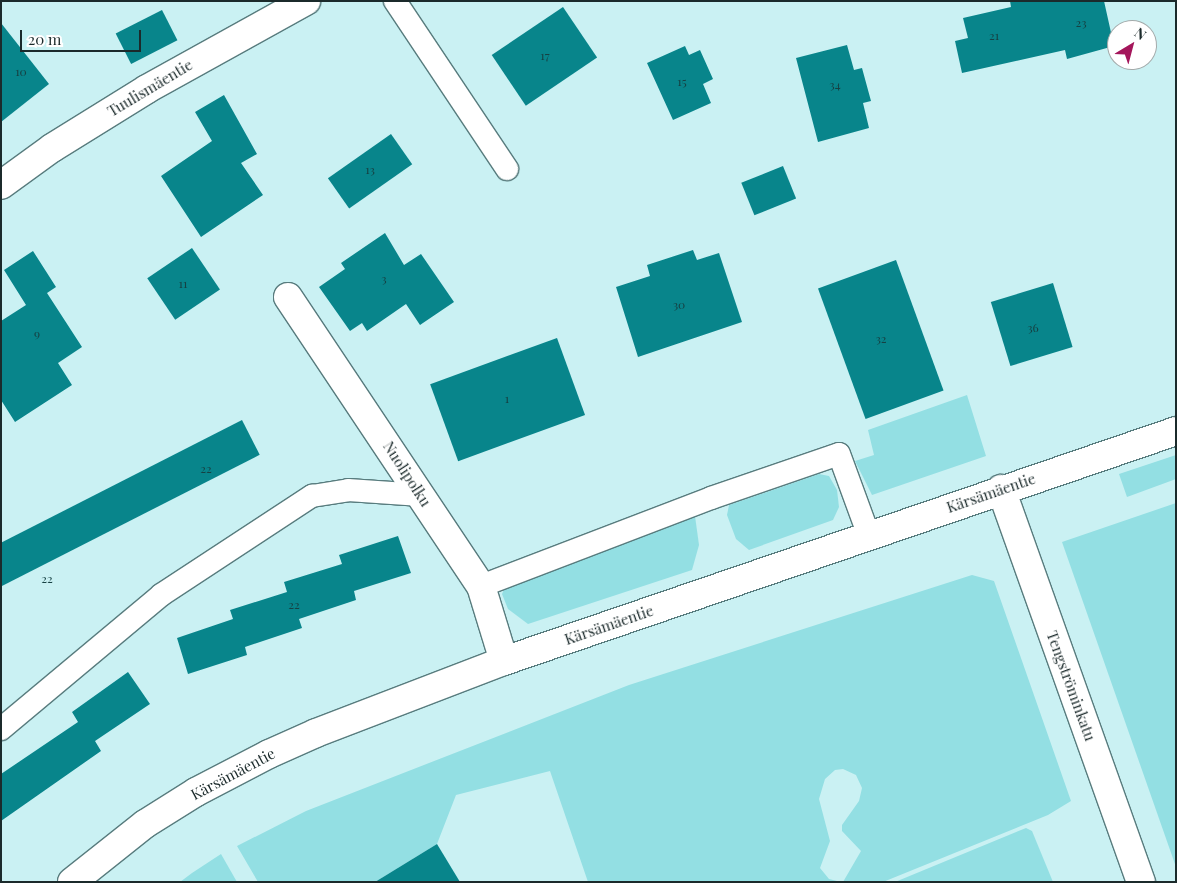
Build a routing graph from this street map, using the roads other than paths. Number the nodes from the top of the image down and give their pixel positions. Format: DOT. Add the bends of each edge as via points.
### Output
graph roads {
  1 [pos="306,1"];
  2 [pos="395,1"];
  3 [pos="507,169"];
  4 [pos="1,185"];
  5 [pos="288,297"];
  6 [pos="1176,431"];
  7 [pos="1001,490"];
  8 [pos="421,495"];
  9 [pos="869,536"];
  10 [pos="481,586"];
  11 [pos="504,661"];
  12 [pos="1,729"];
  13 [pos="72,882"];
  14 [pos="1141,882"];
  1 -- 4 [label="street, Tuulismäentie" via="146,89 52,148"];
  2 -- 3 [label="lane"];
  5 -- 8 [label="street, Nuolipolku"];
  6 -- 7 [label="street, Kärsämäentie"];
  7 -- 9 [label="street, Kärsämäentie"];
  7 -- 14 [label="street, Tengströminkatu"];
  8 -- 10 [label="street, Nuolipolku"];
  8 -- 12 [label="lane" via="348,490 312,496 161,595"];
  9 -- 10 [label="lane" via="839,454"];
  9 -- 11 [label="street, Kärsämäentie"];
  10 -- 11 [label="street, Nuolipolku"];
  11 -- 13 [label="street, Kärsämäentie" via="316,733 239,769 145,824"];
}
